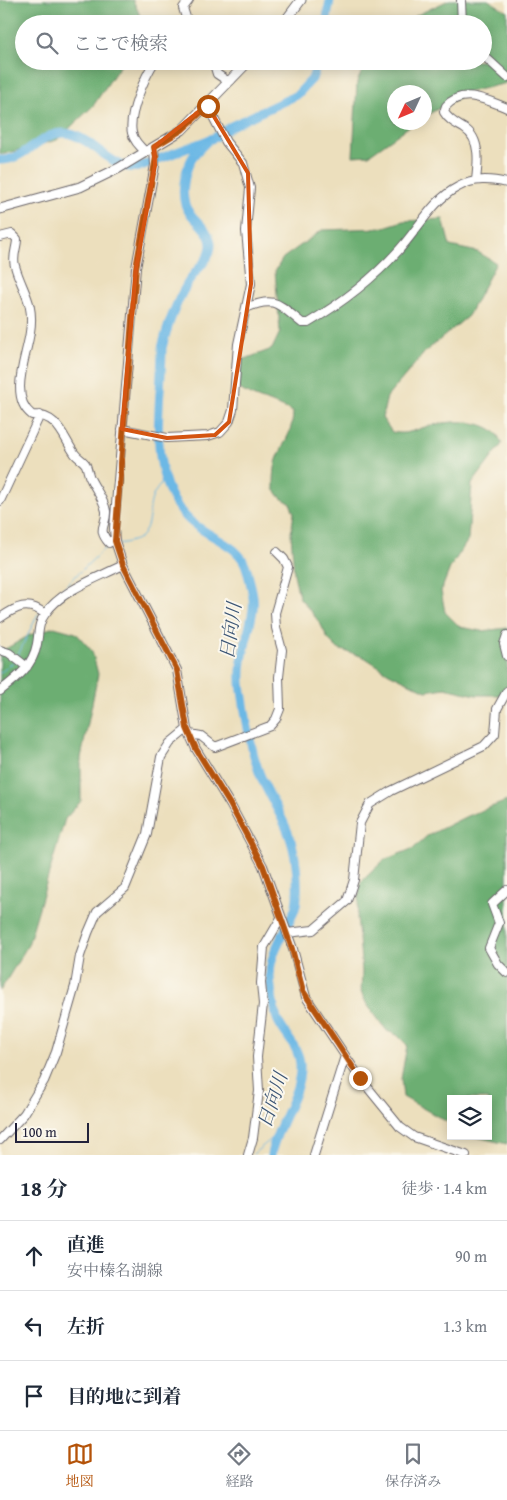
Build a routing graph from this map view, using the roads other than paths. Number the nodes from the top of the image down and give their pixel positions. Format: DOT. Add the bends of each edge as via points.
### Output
graph roads {
  1 [pos="190,0"];
  2 [pos="301,0"];
  3 [pos="461,0"];
  4 [pos="185,15"];
  5 [pos="290,15"];
  6 [pos="462,15"];
  7 [pos="492,63"];
  8 [pos="149,70"];
  9 [pos="216,70"];
  10 [pos="240,70"];
  11 [pos="507,77"];
  12 [pos="231,80"];
  13 [pos="208,106"];
  14 [pos="507,108"];
  15 [pos="150,150"];
  16 [pos="476,180"];
  17 [pos="507,183"];
  18 [pos="0,209"];
  19 [pos="0,237"];
  20 [pos="246,308"];
  21 [pos="40,415"];
  22 [pos="122,429"];
  23 [pos="0,501"];
  24 [pos="115,542"];
  25 [pos="277,552"];
  26 [pos="123,565"];
  27 [pos="45,614"];
  28 [pos="0,618"];
  29 [pos="507,635"];
  30 [pos="0,650"];
  31 [pos="507,656"];
  32 [pos="27,667"];
  33 [pos="0,691"];
  34 [pos="507,691"];
  35 [pos="189,731"];
  36 [pos="507,890"];
  37 [pos="282,919"];
  38 [pos="286,932"];
  39 [pos="507,974"];
  40 [pos="345,1056"];
  41 [pos="0,1140"];
  42 [pos="248,1155"];
  43 [pos="314,1155"];
  44 [pos="466,1155"];
  1 -- 4 [label="street" via="183,8"];
  2 -- 5 [label="main road"];
  3 -- 6 [label="street"];
  7 -- 11 [label="street"];
  8 -- 15 [label="street" via="131,125 135,141"];
  9 -- 12 [label="street" via="226,80"];
  10 -- 12 [label="main road"];
  12 -- 13 [label="main road"];
  13 -- 15 [label="main road" via="182,130"];
  13 -- 20 [label="street" via="226,142 243,163 250,188 246,231 251,278"];
  14 -- 16 [label="street" via="468,95 457,97 446,106 444,112 449,118 473,138 478,166"];
  15 -- 18 [label="main road" via="80,187"];
  15 -- 22 [label="street" via="156,161 136,268"];
  16 -- 17 [label="street"];
  16 -- 20 [label="street" via="452,190 382,267 340,302 308,323 270,300"];
  19 -- 21 [label="street" via="12,234 17,239 14,264 28,297 31,321 21,376 21,399 30,414"];
  20 -- 22 [label="street" via="236,363 235,402 227,425 218,434 168,438"];
  21 -- 23 [label="street"];
  21 -- 24 [label="street" via="56,426 86,464 106,513 103,537 109,543"];
  22 -- 24 [label="street"];
  24 -- 26 [label="street"];
  25 -- 35 [label="street" via="287,563 288,571 275,613 283,655 279,677 281,705 276,719 266,728 215,747"];
  26 -- 27 [label="street" via="68,594"];
  26 -- 35 [label="street" via="177,670"];
  27 -- 28 [label="street" via="34,606 24,605"];
  27 -- 32 [label="street"];
  29 -- 31 [label="street" via="504,644"];
  30 -- 32 [label="street"];
  32 -- 33 [label="street"];
  34 -- 38 [label="street" via="497,709 495,734 484,746 370,804 360,823 354,880 347,901 313,930"];
  35 -- 37 [label="street" via="196,749 259,856"];
  35 -- 41 [label="street" via="170,742 161,758 147,834 126,888 97,912 88,933 56,1052 44,1081 24,1114"];
  36 -- 39 [label="street" via="492,904 498,923 490,948"];
  37 -- 38 [label="street"];
  37 -- 42 [label="street" via="264,947 258,1091"];
  38 -- 40 [label="street" via="306,997"];
  40 -- 43 [label="street"];
  40 -- 44 [label="street" via="375,1098 406,1132"];
}
